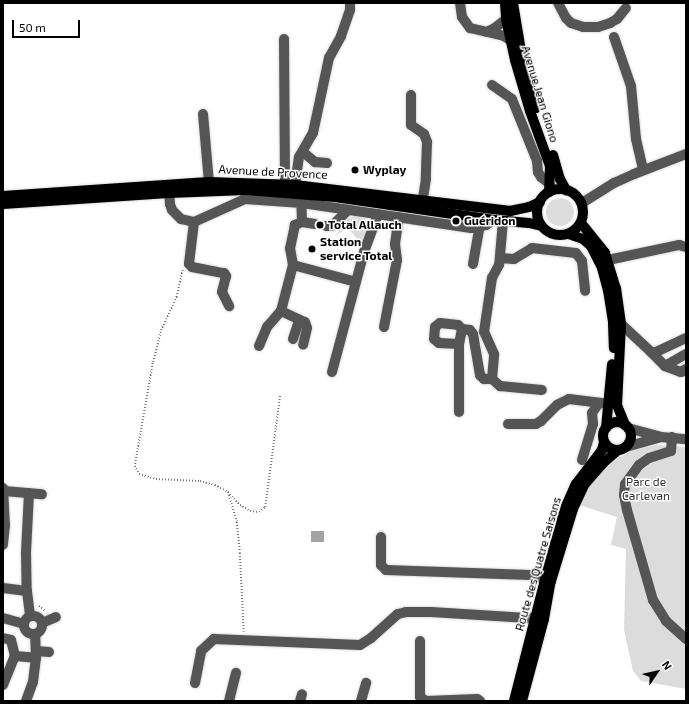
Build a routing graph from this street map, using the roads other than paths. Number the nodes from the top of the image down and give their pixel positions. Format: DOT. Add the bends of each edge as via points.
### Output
graph roads {
  1 [pos="350,3"];
  2 [pos="460,3"];
  3 [pos="505,3"];
  4 [pos="513,3"];
  5 [pos="558,3"];
  6 [pos="626,8"];
  7 [pos="506,19"];
  8 [pos="487,32"];
  9 [pos="614,37"];
  10 [pos="284,39"];
  11 [pos="510,40"];
  12 [pos="492,85"];
  13 [pos="411,96"];
  14 [pos="203,114"];
  15 [pos="303,152"];
  16 [pos="686,154"];
  17 [pos="327,163"];
  18 [pos="643,170"];
  19 [pos="209,182"];
  20 [pos="288,187"];
  21 [pos="169,188"];
  22 [pos="550,188"];
  23 [pos="566,190"];
  24 [pos="3,196"];
  25 [pos="302,198"];
  26 [pos="540,202"];
  27 [pos="3,204"];
  28 [pos="582,204"];
  29 [pos="422,205"];
  30 [pos="348,210"];
  31 [pos="378,214"];
  32 [pos="399,217"];
  33 [pos="499,221"];
  34 [pos="194,222"];
  35 [pos="302,222"];
  36 [pos="581,223"];
  37 [pos="315,224"];
  38 [pos="326,226"];
  39 [pos="480,226"];
  40 [pos="542,226"];
  41 [pos="569,234"];
  42 [pos="686,247"];
  43 [pos="500,258"];
  44 [pos="608,260"];
  45 [pos="473,264"];
  46 [pos="293,265"];
  47 [pos="356,282"];
  48 [pos="585,291"];
  49 [pos="229,306"];
  50 [pos="281,311"];
  51 [pos="299,320"];
  52 [pos="621,324"];
  53 [pos="384,327"];
  54 [pos="462,329"];
  55 [pos="293,338"];
  56 [pos="686,338"];
  57 [pos="459,344"];
  58 [pos="303,345"];
  59 [pos="259,346"];
  60 [pos="650,352"];
  61 [pos="686,354"];
  62 [pos="665,366"];
  63 [pos="686,369"];
  64 [pos="332,372"];
  65 [pos="492,379"];
  66 [pos="542,390"];
  67 [pos="604,404"];
  68 [pos="459,412"];
  69 [pos="508,424"];
  70 [pos="627,426"];
  71 [pos="606,428"];
  72 [pos="661,437"];
  73 [pos="672,437"];
  74 [pos="686,439"];
  75 [pos="604,442"];
  76 [pos="622,449"];
  77 [pos="582,460"];
  78 [pos="4,490"];
  79 [pos="29,493"];
  80 [pos="42,494"];
  81 [pos="381,537"];
  82 [pos="3,545"];
  83 [pos="548,580"];
  84 [pos="3,588"];
  85 [pos="27,591"];
  86 [pos="56,617"];
  87 [pos="3,618"];
  88 [pos="540,618"];
  89 [pos="27,620"];
  90 [pos="42,622"];
  91 [pos="35,634"];
  92 [pos="3,638"];
  93 [pos="686,639"];
  94 [pos="420,641"];
  95 [pos="49,652"];
  96 [pos="36,655"];
  97 [pos="15,656"];
  98 [pos="236,673"];
  99 [pos="194,683"];
  100 [pos="366,683"];
  101 [pos="3,685"];
  102 [pos="26,701"];
  103 [pos="229,701"];
  104 [pos="361,701"];
  105 [pos="480,701"];
  106 [pos="514,701"];
  107 [pos="522,701"];
  1 -- 15 [label="street" via="341,36 329,58 313,134"];
  2 -- 8 [label="street" via="462,18 470,28"];
  3 -- 7 [label="main road, Avenue Jean Giono"];
  4 -- 23 [label="main road, Avenue Jean Giono" via="522,58 536,108"];
  5 -- 6 [label="street" via="571,23 583,26 598,27 610,23"];
  7 -- 8 [label="street"];
  7 -- 11 [label="main road, Avenue Jean Giono"];
  8 -- 11 [label="street"];
  9 -- 18 [label="street" via="631,86 636,139"];
  10 -- 20 [label="street"];
  11 -- 22 [label="main road, Avenue Jean Giono" via="530,111 550,166"];
  12 -- 22 [label="street" via="512,99 537,161 540,177"];
  13 -- 29 [label="street" via="411,125 424,134 427,142"];
  14 -- 19 [label="street"];
  15 -- 17 [label="street" via="315,162"];
  15 -- 20 [label="street"];
  16 -- 18 [label="street"];
  18 -- 28 [label="street" via="614,183"];
  19 -- 20 [label="main road, Avenue de Provence"];
  19 -- 21 [label="main road, Avenue de Provence"];
  20 -- 21 [label="main road, Avenue de Provence" via="246,190"];
  20 -- 25 [label="main road, Avenue de Provence"];
  20 -- 29 [label="main road, Avenue de Provence"];
  21 -- 24 [label="main road, Avenue de Provence"];
  21 -- 27 [label="main road, Avenue de Provence"];
  21 -- 34 [label="street" via="170,204 176,216 181,220"];
  22 -- 23 [label="main road"];
  22 -- 26 [label="main road"];
  23 -- 28 [label="main road"];
  25 -- 29 [label="main road, Avenue de Provence"];
  25 -- 30 [label="street, Avenue de Provence"];
  25 -- 34 [label="street" via="245,199"];
  25 -- 35 [label="street"];
  26 -- 29 [label="main road, Avenue de Provence" via="510,211"];
  26 -- 40 [label="main road" via="538,214"];
  28 -- 36 [label="main road"];
  29 -- 33 [label="main road, Avenue de Provence"];
  30 -- 31 [label="street, Avenue de Provence"];
  30 -- 38 [label="street" via="332,226"];
  31 -- 32 [label="street, Avenue de Provence"];
  31 -- 47 [label="street"];
  32 -- 39 [label="street, Avenue de Provence" via="471,228"];
  32 -- 53 [label="street" via="395,244 397,260"];
  33 -- 39 [label="street, Avenue de Provence"];
  33 -- 40 [label="main road, Avenue de Provence"];
  33 -- 43 [label="street"];
  34 -- 49 [label="street" via="189,264 192,267 224,273 226,276 222,292"];
  35 -- 37 [label="street"];
  35 -- 46 [label="street" via="296,225 290,248"];
  36 -- 41 [label="main road"];
  36 -- 44 [label="main road"];
  39 -- 45 [label="street"];
  40 -- 41 [label="main road" via="554,234"];
  41 -- 67 [label="main road" via="583,239 591,246 602,268 608,290 614,346"];
  42 -- 44 [label="street" via="679,245"];
  43 -- 48 [label="street" via="514,259 532,248 576,253 582,261"];
  43 -- 65 [label="street" via="492,278 484,332 494,354"];
  44 -- 52 [label="main road" via="616,288"];
  46 -- 47 [label="street"];
  46 -- 50 [label="street"];
  47 -- 64 [label="street"];
  50 -- 51 [label="street"];
  50 -- 59 [label="street" via="267,326"];
  51 -- 55 [label="street"];
  51 -- 58 [label="street" via="304,322 307,328"];
  52 -- 60 [label="street"];
  52 -- 70 [label="main road" via="617,405"];
  54 -- 57 [label="street"];
  54 -- 57 [label="street" via="458,325 440,323 435,327 434,339 439,343"];
  54 -- 65 [label="street" via="470,330 473,334 480,375 484,379"];
  56 -- 60 [label="street" via="656,352"];
  57 -- 68 [label="street"];
  60 -- 62 [label="street"];
  61 -- 62 [label="street"];
  62 -- 63 [label="street" via="681,372"];
  65 -- 66 [label="street" via="500,386"];
  67 -- 69 [label="street" via="569,399 557,405 536,424"];
  67 -- 71 [label="main road"];
  67 -- 77 [label="street" via="592,413 593,424"];
  70 -- 71 [label="main road" via="617,422"];
  70 -- 72 [label="street"];
  70 -- 76 [label="main road" via="631,440"];
  71 -- 75 [label="main road"];
  72 -- 73 [label="street"];
  72 -- 76 [label="street"];
  73 -- 74 [label="street"];
  73 -- 93 [label="street" via="671,451 649,458 638,465 625,484 624,495 653,600 666,622"];
  75 -- 76 [label="main road" via="609,448"];
  75 -- 83 [label="main road, Route des Quatre Saisons" via="602,450 571,494"];
  76 -- 83 [label="main road, Route des Quatre Saisons" via="595,472 578,497"];
  78 -- 79 [label="street"];
  78 -- 82 [label="street"];
  79 -- 80 [label="street"];
  79 -- 85 [label="street"];
  81 -- 83 [label="street" via="381,565 386,570 530,575"];
  83 -- 88 [label="main road, Route des Quatre Saisons"];
  84 -- 85 [label="street"];
  85 -- 89 [label="street"];
  86 -- 90 [label="street"];
  87 -- 89 [label="street"];
  88 -- 99 [label="street" via="406,612 394,617 371,638 360,644 214,639 201,651"];
  88 -- 106 [label="main road, Route des Quatre Saisons"];
  88 -- 107 [label="main road, Route des Quatre Saisons"];
  89 -- 90 [label="street" via="37,617"];
  89 -- 91 [label="street" via="28,633"];
  90 -- 91 [label="street" via="41,630"];
  91 -- 96 [label="street"];
  92 -- 97 [label="street" via="11,640"];
  94 -- 105 [label="street" via="420,697 426,701"];
  95 -- 96 [label="street"];
  96 -- 97 [label="street"];
  96 -- 102 [label="street" via="33,682"];
  97 -- 101 [label="street"];
  98 -- 103 [label="street"];
  100 -- 104 [label="street"];
}
